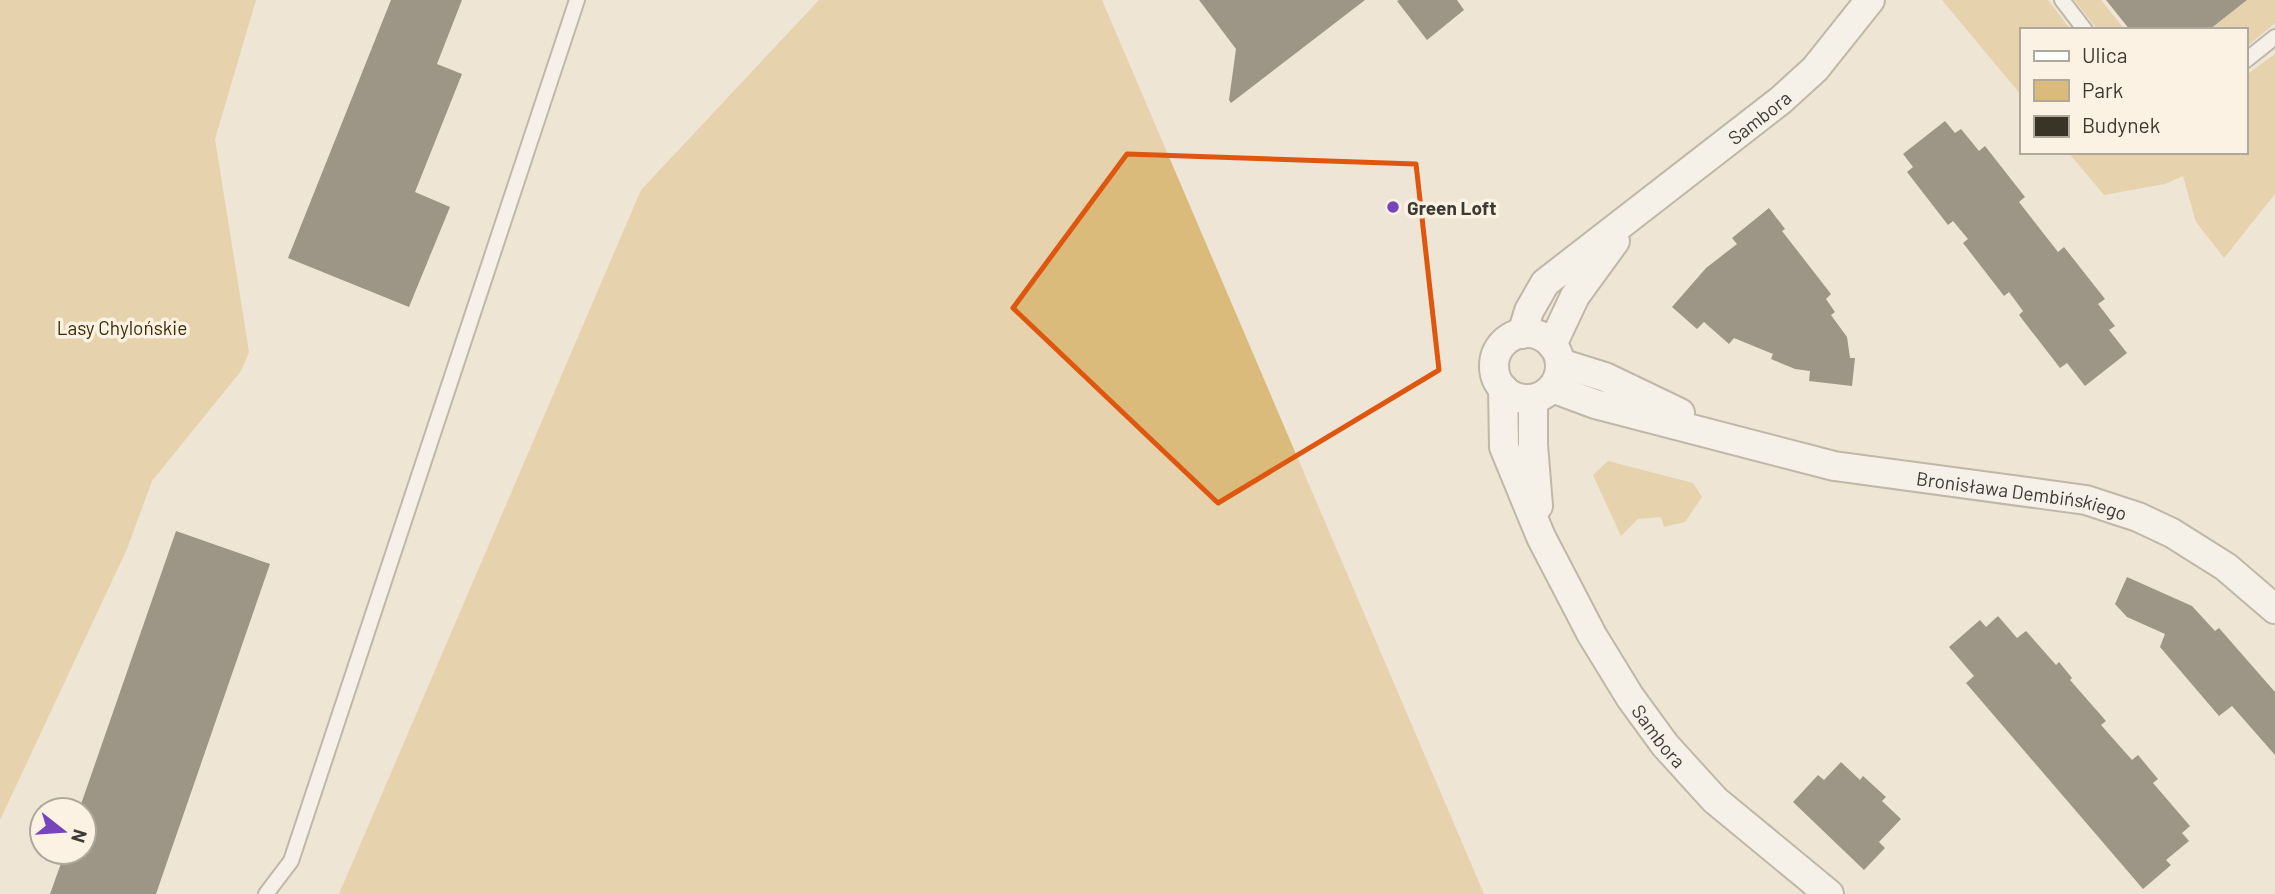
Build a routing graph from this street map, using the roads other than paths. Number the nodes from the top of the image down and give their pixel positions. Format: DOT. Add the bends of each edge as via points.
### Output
graph roads {
  1 [pos="577,0"];
  2 [pos="1870,0"];
  3 [pos="2062,0"];
  4 [pos="2083,28"];
  5 [pos="2275,37"];
  6 [pos="2247,59"];
  7 [pos="1632,216"];
  8 [pos="1522,334"];
  9 [pos="1549,374"];
  10 [pos="1503,388"];
  11 [pos="1541,537"];
  12 [pos="2275,608"];
  13 [pos="266,894"];
  14 [pos="1829,894"];
  1 -- 13 [label="lane" via="291,861"];
  2 -- 7 [label="street, Sambora" via="1815,69"];
  3 -- 4 [label="lane"];
  5 -- 6 [label="lane"];
  7 -- 8 [label="street, Sambora" via="1545,284"];
  7 -- 9 [label="street, Sambora" via="1575,296"];
  8 -- 9 [label="street" via="1538,336"];
  8 -- 10 [label="street, Sambora" via="1498,351 1494,370"];
  9 -- 10 [label="street" via="1522,399"];
  9 -- 11 [label="street, Sambora" via="1533,445"];
  9 -- 12 [label="street, Bronisława Dembińskiego" via="1595,404 1835,466 2086,500 2172,533 2226,567"];
  10 -- 11 [label="street, Sambora" via="1504,447"];
  11 -- 14 [label="street, Sambora" via="1592,635 1665,745 1715,800"];
}
